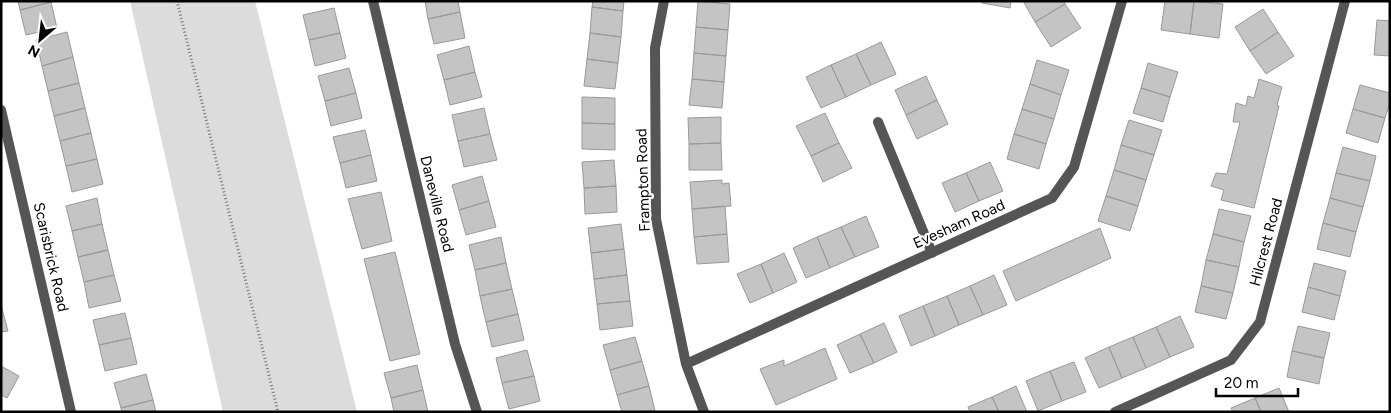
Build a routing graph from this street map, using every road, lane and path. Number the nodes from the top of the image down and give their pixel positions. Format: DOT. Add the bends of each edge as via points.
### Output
graph roads {
  1 [pos="177,1"];
  2 [pos="373,1"];
  3 [pos="664,1"];
  4 [pos="1122,1"];
  5 [pos="1346,1"];
  6 [pos="1,110"];
  7 [pos="878,122"];
  8 [pos="932,253"];
  9 [pos="686,364"];
  10 [pos="71,412"];
  11 [pos="278,412"];
  12 [pos="477,412"];
  13 [pos="704,412"];
  14 [pos="1115,412"];
  1 -- 11 [label="path"];
  2 -- 12 [label="street, Daneville Road" via="455,344"];
  3 -- 9 [label="street, Frampton Road" via="655,48 656,218"];
  4 -- 8 [label="street, Evesham Road" via="1074,167 1052,198"];
  5 -- 14 [label="street, Hilcrest Road" via="1260,322 1231,360"];
  6 -- 10 [label="street, Scarisbrick Road"];
  7 -- 8 [label="street"];
  8 -- 9 [label="street, Evesham Road"];
  9 -- 13 [label="street, Frampton Road"];
}
